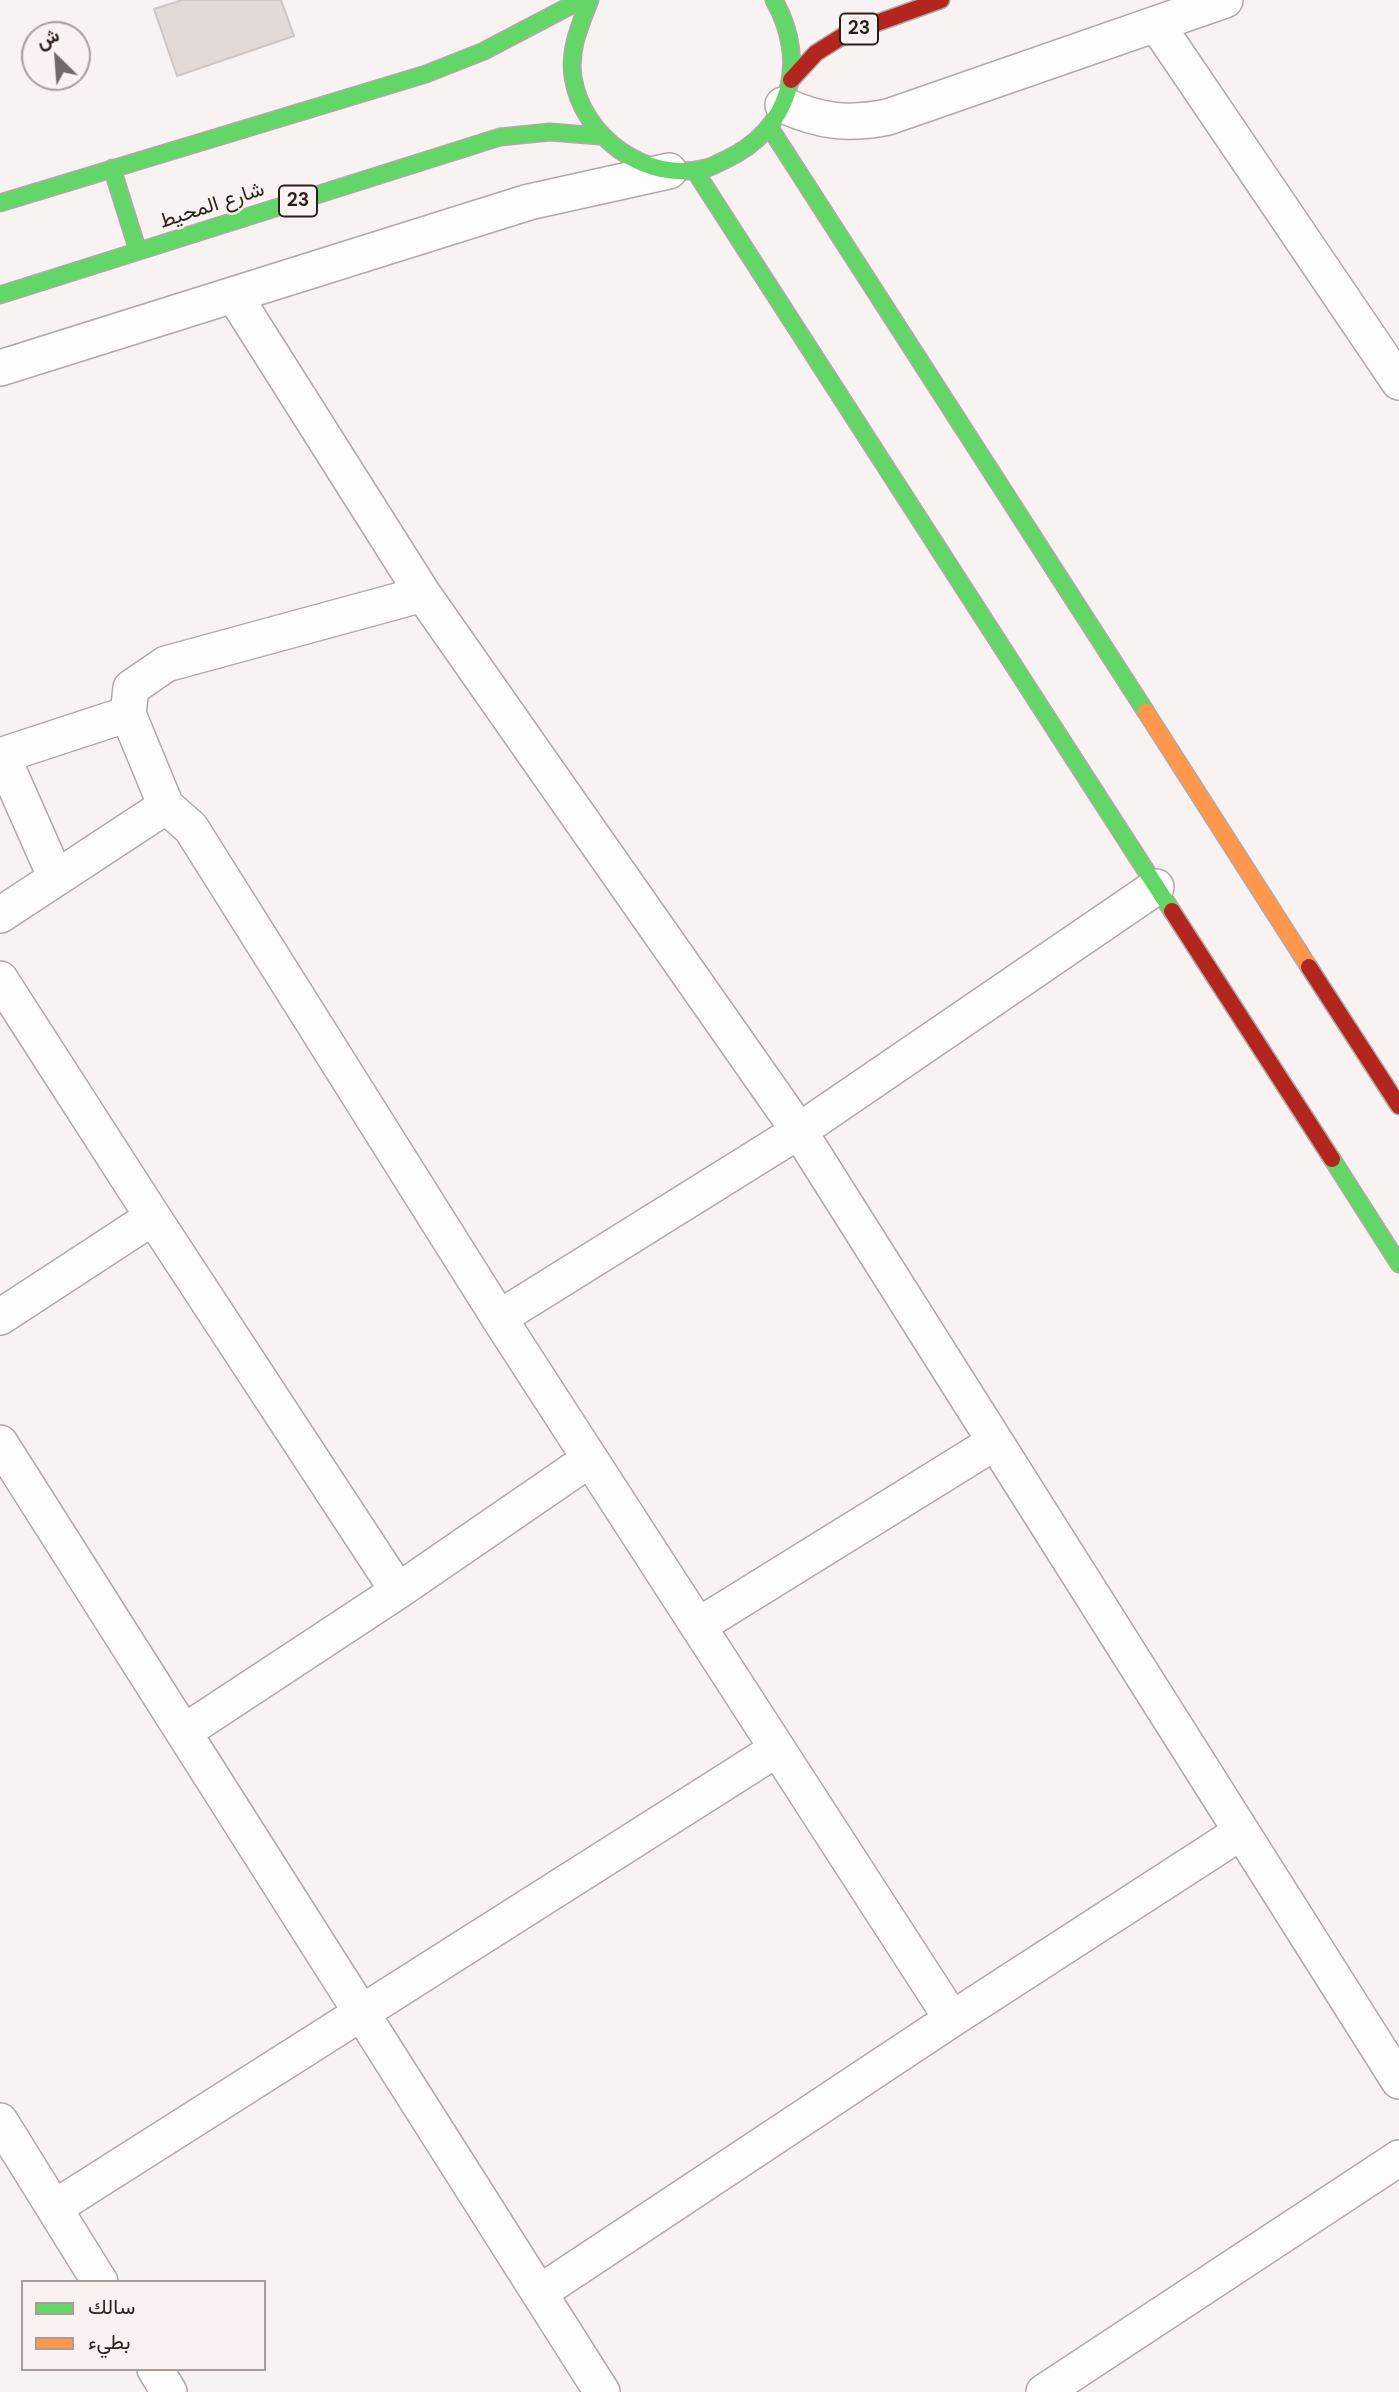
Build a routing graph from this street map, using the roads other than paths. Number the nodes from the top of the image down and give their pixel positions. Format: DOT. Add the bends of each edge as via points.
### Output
graph roads {
  1 [pos="581,0"];
  2 [pos="590,0"];
  3 [pos="774,0"];
  4 [pos="941,0"];
  5 [pos="1225,0"];
  6 [pos="1157,24"];
  7 [pos="781,105"];
  8 [pos="600,136"];
  9 [pos="112,168"];
  10 [pos="682,171"];
  11 [pos="0,203"];
  12 [pos="138,251"];
  13 [pos="0,295"];
  14 [pos="234,295"];
  15 [pos="0,368"];
  16 [pos="1399,382"];
  17 [pos="423,594"];
  18 [pos="128,715"];
  19 [pos="1,756"];
  20 [pos="166,806"];
  21 [pos="56,878"];
  22 [pos="1156,887"];
  23 [pos="0,915"];
  24 [pos="0,979"];
  25 [pos="1399,1106"];
  26 [pos="799,1131"];
  27 [pos="153,1217"];
  28 [pos="1399,1264"];
  29 [pos="0,1317"];
  30 [pos="499,1318"];
  31 [pos="0,1443"];
  32 [pos="995,1443"];
  33 [pos="590,1459"];
  34 [pos="398,1591"];
  35 [pos="698,1626"];
  36 [pos="184,1732"];
  37 [pos="778,1749"];
  38 [pos="1241,1832"];
  39 [pos="362,2014"];
  40 [pos="952,2019"];
  41 [pos="1399,2081"];
  42 [pos="0,2122"];
  43 [pos="1399,2158"];
  44 [pos="54,2208"];
  45 [pos="99,2280"];
  46 [pos="539,2293"];
  47 [pos="156,2371"];
  48 [pos="169,2392"];
  49 [pos="602,2392"];
  50 [pos="1044,2392"];
  1 -- 9 [label="street" via="484,51 426,74"];
  2 -- 8 [label="street, 23" via="573,38 571,65 575,91"];
  3 -- 7 [label="street" via="793,53"];
  4 -- 7 [label="street, 23" via="846,34 816,53"];
  5 -- 6 [label="street"];
  6 -- 7 [label="street" via="888,117 831,121"];
  6 -- 16 [label="street"];
  7 -- 10 [label="street, 23" via="754,144 736,157 716,166"];
  7 -- 25 [label="street"];
  8 -- 10 [label="street, 23" via="643,164"];
  8 -- 12 [label="street, شارع المحيط / 23" via="545,131 500,136"];
  9 -- 11 [label="street"];
  9 -- 12 [label="street"];
  10 -- 14 [label="street" via="529,202"];
  10 -- 22 [label="street"];
  12 -- 13 [label="street, شارع المحيط / 23"];
  14 -- 15 [label="street"];
  14 -- 17 [label="street"];
  17 -- 18 [label="street" via="166,664 131,688"];
  17 -- 26 [label="street"];
  18 -- 19 [label="street"];
  18 -- 20 [label="street"];
  19 -- 21 [label="street"];
  20 -- 21 [label="street"];
  20 -- 30 [label="street" via="191,828"];
  21 -- 23 [label="street"];
  22 -- 26 [label="street"];
  22 -- 28 [label="street"];
  24 -- 27 [label="street"];
  26 -- 30 [label="street"];
  26 -- 32 [label="street"];
  27 -- 29 [label="street"];
  27 -- 34 [label="street"];
  30 -- 33 [label="street"];
  31 -- 36 [label="street"];
  32 -- 35 [label="street"];
  32 -- 38 [label="street"];
  33 -- 34 [label="street"];
  33 -- 35 [label="street"];
  34 -- 36 [label="street"];
  35 -- 37 [label="street"];
  36 -- 39 [label="street"];
  37 -- 39 [label="street"];
  37 -- 40 [label="street"];
  38 -- 40 [label="street"];
  38 -- 41 [label="street"];
  39 -- 44 [label="street"];
  39 -- 46 [label="street"];
  40 -- 46 [label="street"];
  42 -- 44 [label="street"];
  43 -- 50 [label="street"];
  44 -- 45 [label="street"];
  46 -- 49 [label="street"];
  47 -- 48 [label="street"];
}
